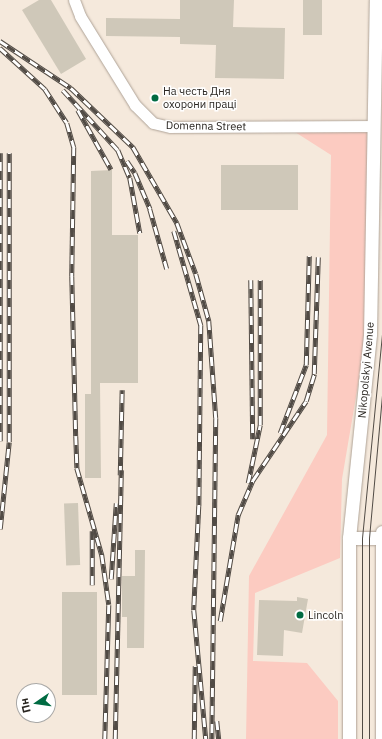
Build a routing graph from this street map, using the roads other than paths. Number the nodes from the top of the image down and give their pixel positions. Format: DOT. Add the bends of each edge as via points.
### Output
graph roads {
  1 [pos="74,0"];
  2 [pos="376,0"];
  3 [pos="378,126"];
  4 [pos="382,536"];
  5 [pos="349,538"];
  6 [pos="349,739"];
  7 [pos="382,739"];
  1 -- 3 [label="street, Domenna Street" via="80,16 135,105 153,123 171,127"];
  2 -- 3 [label="main road, Nikopolskyi Avenue"];
  3 -- 5 [label="main road, Nikopolskyi Avenue" via="370,334"];
  4 -- 5 [label="main road"];
  4 -- 7 [label="main road"];
  5 -- 6 [label="main road, Nikopolskyi Avenue"];
}
